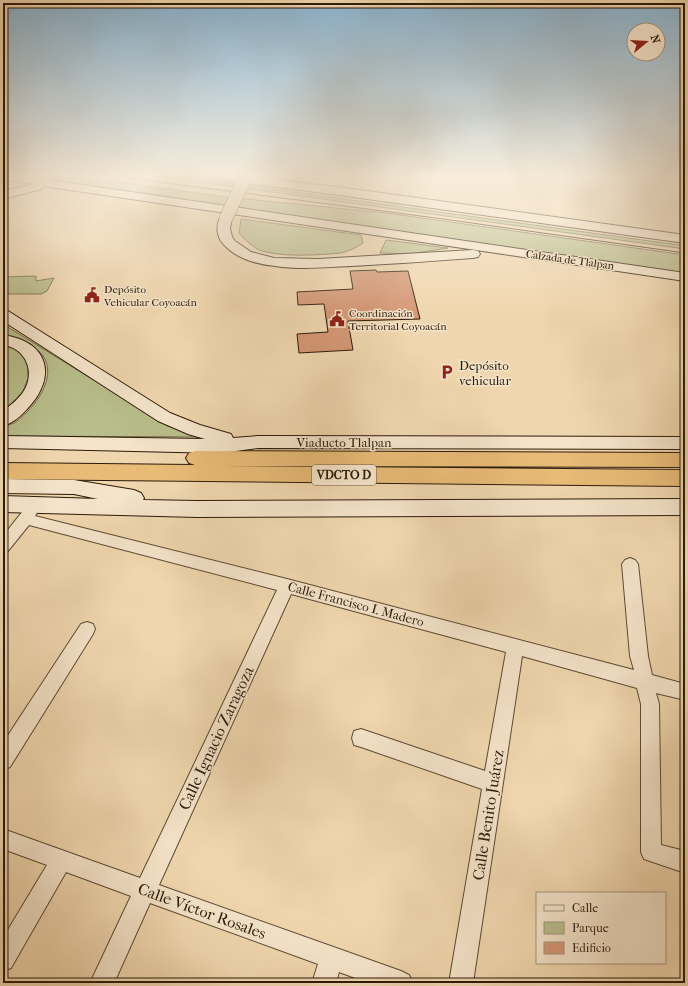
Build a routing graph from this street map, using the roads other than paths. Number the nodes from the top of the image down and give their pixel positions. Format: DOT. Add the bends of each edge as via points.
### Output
graph roads {
  1 [pos="224,222"];
  2 [pos="310,222"];
  3 [pos="569,222"];
  4 [pos="366,231"];
  5 [pos="685,239"];
  6 [pos="506,251"];
  7 [pos="355,261"];
  8 [pos="685,277"];
  9 [pos="3,314"];
  10 [pos="3,340"];
  11 [pos="3,420"];
  12 [pos="3,442"];
  13 [pos="258,442"];
  14 [pos="685,443"];
  15 [pos="3,457"];
  16 [pos="685,460"];
  17 [pos="3,471"];
  18 [pos="685,478"];
  19 [pos="3,486"];
  20 [pos="3,504"];
  21 [pos="685,507"];
  22 [pos="197,509"];
  23 [pos="30,512"];
  24 [pos="3,547"];
  25 [pos="630,564"];
  26 [pos="287,586"];
  27 [pos="87,629"];
  28 [pos="515,646"];
  29 [pos="646,682"];
  30 [pos="685,692"];
  31 [pos="361,738"];
  32 [pos="3,760"];
  33 [pos="493,783"];
  34 [pos="3,839"];
  35 [pos="62,860"];
  36 [pos="685,862"];
  37 [pos="145,890"];
  38 [pos="331,958"];
  39 [pos="3,960"];
  40 [pos="102,983"];
  41 [pos="324,983"];
  42 [pos="401,983"];
  43 [pos="461,983"];
  1 -- 7 [label="main road, bridge" via="223,232 228,242 253,257 282,263"];
  2 -- 4 [label="main road, Calzada de Tlalpan"];
  3 -- 5 [label="main road"];
  4 -- 6 [label="main road, Calzada de Tlalpan"];
  4 -- 7 [label="main road" via="374,237 377,246 368,256"];
  6 -- 7 [label="main road"];
  6 -- 8 [label="main road, Calzada de Tlalpan"];
  9 -- 13 [label="main road" via="173,422 209,434"];
  10 -- 11 [label="main road" via="14,342 27,350 35,360 38,373 34,388 24,404"];
  12 -- 13 [label="main road, Viaducto Tlalpan" via="221,446"];
  13 -- 14 [label="main road, Viaducto Tlalpan"];
  15 -- 16 [label="highway, Viaducto Tlalpan / VDCTO D"];
  17 -- 18 [label="highway, VDCTO D"];
  19 -- 22 [label="main road" via="74,487"];
  20 -- 23 [label="main road"];
  21 -- 22 [label="main road"];
  22 -- 23 [label="main road"];
  23 -- 24 [label="street"];
  23 -- 26 [label="street, Calle Francisco I. Madero"];
  25 -- 29 [label="street" via="639,656"];
  26 -- 28 [label="street, Calle Francisco I. Madero"];
  26 -- 37 [label="street, Calle Ignacio Zaragoza"];
  27 -- 32 [label="street"];
  28 -- 29 [label="street, Calle Francisco I. Madero"];
  28 -- 33 [label="street, Calle Benito Juárez"];
  29 -- 30 [label="street, Calle Francisco I. Madero"];
  29 -- 36 [label="street" via="650,704 651,852"];
  31 -- 33 [label="street"];
  33 -- 43 [label="street, Calle Benito Juárez"];
  34 -- 35 [label="street, Calle Víctor Rosales"];
  35 -- 37 [label="street, Calle Víctor Rosales"];
  35 -- 39 [label="street"];
  37 -- 38 [label="street, Calle Víctor Rosales"];
  37 -- 40 [label="street, Calle Ignacio Zaragoza"];
  38 -- 41 [label="street"];
  38 -- 42 [label="street, Calle Víctor Rosales"];
}
